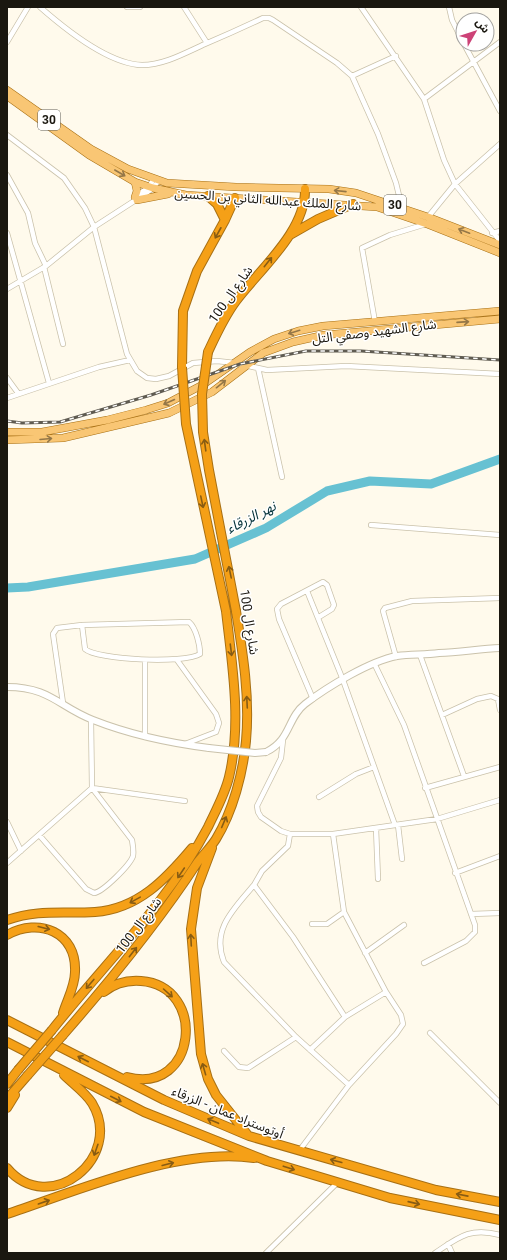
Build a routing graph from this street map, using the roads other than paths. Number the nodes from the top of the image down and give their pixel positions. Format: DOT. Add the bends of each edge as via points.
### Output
graph roads {
  1 [pos="28,7"];
  2 [pos="40,7"];
  3 [pos="127,7"];
  4 [pos="140,7"];
  5 [pos="184,7"];
  6 [pos="362,7"];
  7 [pos="449,7"];
  8 [pos="455,26"];
  9 [pos="7,42"];
  10 [pos="500,42"];
  11 [pos="206,43"];
  12 [pos="469,52"];
  13 [pos="396,56"];
  14 [pos="474,62"];
  15 [pos="352,76"];
  16 [pos="7,90"];
  17 [pos="7,96"];
  18 [pos="424,99"];
  19 [pos="500,111"];
  20 [pos="7,135"];
  21 [pos="500,144"];
  22 [pos="7,175"];
  23 [pos="156,179"];
  24 [pos="135,182"];
  25 [pos="455,184"];
  26 [pos="236,187"];
  27 [pos="151,188"];
  28 [pos="305,189"];
  29 [pos="172,193"];
  30 [pos="208,196"];
  31 [pos="234,198"];
  32 [pos="136,199"];
  33 [pos="306,202"];
  34 [pos="353,204"];
  35 [pos="402,208"];
  36 [pos="225,220"];
  37 [pos="428,220"];
  38 [pos="94,227"];
  39 [pos="500,231"];
  40 [pos="7,232"];
  41 [pos="492,233"];
  42 [pos="290,235"];
  43 [pos="500,242"];
  44 [pos="500,245"];
  45 [pos="500,253"];
  46 [pos="45,266"];
  47 [pos="22,280"];
  48 [pos="7,289"];
  49 [pos="500,311"];
  50 [pos="500,319"];
  51 [pos="375,322"];
  52 [pos="63,344"];
  53 [pos="130,360"];
  54 [pos="235,363"];
  55 [pos="245,365"];
  56 [pos="258,368"];
  57 [pos="500,374"];
  58 [pos="7,378"];
  59 [pos="48,383"];
  60 [pos="18,393"];
  61 [pos="7,398"];
  62 [pos="7,432"];
  63 [pos="7,440"];
  64 [pos="282,477"];
  65 [pos="371,526"];
  66 [pos="500,535"];
  67 [pos="307,591"];
  68 [pos="500,598"];
  69 [pos="319,617"];
  70 [pos="82,625"];
  71 [pos="500,648"];
  72 [pos="420,655"];
  73 [pos="396,656"];
  74 [pos="145,660"];
  75 [pos="176,660"];
  76 [pos="374,663"];
  77 [pos="343,680"];
  78 [pos="7,687"];
  79 [pos="313,699"];
  80 [pos="63,703"];
  81 [pos="500,710"];
  82 [pos="442,715"];
  83 [pos="91,720"];
  84 [pos="145,737"];
  85 [pos="283,740"];
  86 [pos="183,745"];
  87 [pos="374,767"];
  88 [pos="500,767"];
  89 [pos="464,776"];
  90 [pos="92,788"];
  91 [pos="425,788"];
  92 [pos="319,797"];
  93 [pos="500,800"];
  94 [pos="185,801"];
  95 [pos="436,819"];
  96 [pos="7,822"];
  97 [pos="396,825"];
  98 [pos="376,828"];
  99 [pos="290,834"];
  100 [pos="333,834"];
  101 [pos="40,836"];
  102 [pos="203,836"];
  103 [pos="216,839"];
  104 [pos="21,851"];
  105 [pos="500,856"];
  106 [pos="402,859"];
  107 [pos="7,863"];
  108 [pos="455,873"];
  109 [pos="378,879"];
  110 [pos="254,885"];
  111 [pos="344,912"];
  112 [pos="500,913"];
  113 [pos="471,914"];
  114 [pos="7,920"];
  115 [pos="312,924"];
  116 [pos="404,925"];
  117 [pos="7,935"];
  118 [pos="365,953"];
  119 [pos="424,963"];
  120 [pos="386,992"];
  121 [pos="96,998"];
  122 [pos="7,1016"];
  123 [pos="345,1017"];
  124 [pos="7,1020"];
  125 [pos="60,1020"];
  126 [pos="16,1025"];
  127 [pos="430,1033"];
  128 [pos="296,1037"];
  129 [pos="7,1042"];
  130 [pos="310,1050"];
  131 [pos="224,1052"];
  132 [pos="59,1070"];
  133 [pos="106,1071"];
  134 [pos="7,1084"];
  135 [pos="349,1085"];
  136 [pos="17,1088"];
  137 [pos="7,1099"];
  138 [pos="500,1103"];
  139 [pos="7,1108"];
  140 [pos="249,1136"];
  141 [pos="299,1151"];
  142 [pos="267,1161"];
  143 [pos="7,1168"];
  144 [pos="338,1183"];
  145 [pos="500,1202"];
  146 [pos="7,1214"];
  147 [pos="500,1220"];
  148 [pos="500,1235"];
  149 [pos="448,1244"];
  150 [pos="266,1253"];
  151 [pos="435,1253"];
  152 [pos="452,1253"];
  1 -- 9 [label="street"];
  2 -- 11 [label="street" via="93,46 130,64 164,62"];
  3 -- 4 [label="street"];
  5 -- 11 [label="street"];
  6 -- 13 [label="street"];
  7 -- 8 [label="street"];
  10 -- 14 [label="street"];
  11 -- 15 [label="street" via="263,18 269,18 337,62"];
  12 -- 14 [label="street"];
  13 -- 15 [label="street"];
  13 -- 18 [label="street"];
  14 -- 18 [label="street"];
  14 -- 19 [label="street"];
  15 -- 35 [label="street" via="378,134 396,183"];
  16 -- 23 [label="main road, شارع الملك عبدالله الثاني بن الحسين / 30" via="91,150 128,169"];
  17 -- 24 [label="main road, شارع الملك عبدالله الثاني بن الحسين / 30, one-way" via="89,155"];
  18 -- 25 [label="street" via="444,160"];
  20 -- 38 [label="street" via="70,184"];
  21 -- 25 [label="street"];
  22 -- 46 [label="street" via="28,213 35,243"];
  23 -- 26 [label="main road, شارع الملك عبدالله الثاني بن الحسين / 30" via="169,183"];
  23 -- 27 [label="street"];
  24 -- 27 [label="main road, شارع الملك عبدالله الثاني بن الحسين / 30"];
  24 -- 32 [label="main road"];
  25 -- 37 [label="street"];
  25 -- 41 [label="street"];
  26 -- 28 [label="main road, شارع الملك عبدالله الثاني بن الحسين / 30"];
  26 -- 31 [label="main road"];
  27 -- 29 [label="main road, شارع الملك عبدالله الثاني بن الحسين / 30"];
  27 -- 32 [label="street"];
  28 -- 33 [label="highway, شارع ال 100"];
  35 -- 28 [label="main road, شارع الملك عبدالله الثاني بن الحسين / 30, one-way" via="356,193"];
  29 -- 30 [label="main road, شارع الملك عبدالله الثاني بن الحسين / 30"];
  29 -- 32 [label="main road"];
  30 -- 31 [label="main road, شارع الملك عبدالله الثاني بن الحسين / 30"];
  30 -- 36 [label="highway" via="221,209"];
  31 -- 33 [label="main road, شارع الملك عبدالله الثاني بن الحسين / 30"];
  31 -- 36 [label="highway, شارع ال 100"];
  32 -- 38 [label="street"];
  33 -- 34 [label="main road, شارع الملك عبدالله الثاني بن الحسين / 30"];
  33 -- 42 [label="highway, شارع ال 100"];
  34 -- 37 [label="main road, شارع الملك عبدالله الثاني بن الحسين / 30" via="388,209"];
  34 -- 42 [label="highway"];
  35 -- 37 [label="main road, شارع الملك عبدالله الثاني بن الحسين / 30"];
  36 -- 102 [label="highway, شارع ال 100, one-way, bridge" via="197,271 183,311 182,366 186,424 226,611 233,673 235,740 230,776"];
  44 -- 37 [label="main road, شارع الملك عبدالله الثاني بن الحسين / 30, one-way"];
  37 -- 45 [label="main road, شارع الملك عبدالله الثاني بن الحسين / 30"];
  37 -- 51 [label="street" via="362,248"];
  38 -- 46 [label="street"];
  38 -- 53 [label="street"];
  39 -- 41 [label="street"];
  40 -- 47 [label="street"];
  41 -- 43 [label="street"];
  103 -- 42 [label="highway, شارع ال 100, one-way, bridge" via="239,778 246,741 247,707 244,663 236,611 203,432 202,394 208,352 219,329 236,302"];
  46 -- 47 [label="street"];
  46 -- 52 [label="street"];
  47 -- 48 [label="street"];
  47 -- 59 [label="street"];
  49 -- 51 [label="main road, شارع الشهيد وصفي التل"];
  55 -- 50 [label="main road, شارع الشهيد وصفي التل, one-way" via="279,346 324,335"];
  51 -- 54 [label="main road, شارع الشهيد وصفي التل, one-way" via="323,326 298,331 258,347"];
  53 -- 54 [label="street" via="135,370 156,379 168,376 193,363"];
  53 -- 59 [label="street"];
  54 -- 55 [label="street"];
  54 -- 62 [label="main road, شارع الشهيد وصفي التل, one-way" via="204,384 168,403 146,410 42,432"];
  55 -- 56 [label="street"];
  63 -- 55 [label="main road, شارع الشهيد وصفي التل, one-way" via="63,438 169,414 212,392"];
  56 -- 57 [label="street" via="267,370 346,366"];
  56 -- 64 [label="street"];
  58 -- 60 [label="street"];
  59 -- 60 [label="street"];
  60 -- 61 [label="street"];
  65 -- 66 [label="street"];
  67 -- 69 [label="street"];
  67 -- 69 [label="street" via="321,582 327,585 334,605"];
  67 -- 79 [label="street" via="281,604 277,609"];
  68 -- 73 [label="street" via="412,601 385,608 383,611"];
  69 -- 77 [label="street"];
  70 -- 74 [label="street" via="84,646 87,651"];
  70 -- 75 [label="street" via="189,622 193,626 200,654"];
  70 -- 80 [label="street" via="57,628 53,634"];
  71 -- 72 [label="street"];
  72 -- 73 [label="street"];
  72 -- 82 [label="street"];
  73 -- 76 [label="street"];
  74 -- 75 [label="street"];
  74 -- 84 [label="street"];
  75 -- 86 [label="street" via="218,719 216,732"];
  76 -- 77 [label="street"];
  76 -- 91 [label="street" via="404,726"];
  77 -- 79 [label="street"];
  77 -- 87 [label="street"];
  78 -- 80 [label="street" via="39,690"];
  79 -- 85 [label="street" via="298,712"];
  80 -- 83 [label="street"];
  81 -- 82 [label="street" via="498,699 491,696 477,699"];
  82 -- 89 [label="street"];
  83 -- 84 [label="street"];
  83 -- 90 [label="street"];
  84 -- 86 [label="street"];
  85 -- 86 [label="street, bridge" via="273,749 255,753"];
  85 -- 99 [label="street" via="281,758 257,806 261,817 270,825"];
  87 -- 92 [label="street" via="362,771"];
  87 -- 97 [label="street"];
  88 -- 89 [label="street"];
  89 -- 91 [label="street"];
  90 -- 94 [label="street"];
  90 -- 101 [label="street"];
  90 -- 101 [label="street" via="132,840 134,847 131,861 104,888 94,893 86,890"];
  91 -- 95 [label="street"];
  93 -- 95 [label="street"];
  95 -- 97 [label="street"];
  95 -- 108 [label="street"];
  96 -- 104 [label="street"];
  97 -- 98 [label="street"];
  97 -- 106 [label="street"];
  98 -- 100 [label="street"];
  98 -- 109 [label="street"];
  99 -- 100 [label="street"];
  99 -- 110 [label="street" via="288,846 262,871"];
  100 -- 111 [label="street"];
  101 -- 104 [label="street"];
  102 -- 114 [label="highway, one-way" via="162,881 132,902 102,911 45,912 25,914"];
  102 -- 125 [label="highway, شارع ال 100, one-way" via="160,902"];
  121 -- 103 [label="highway, شارع ال 100, one-way"];
  140 -- 103 [label="highway, one-way" via="216,1095 208,1079 201,1054 191,915 199,880"];
  104 -- 107 [label="street"];
  105 -- 108 [label="street"];
  108 -- 113 [label="street"];
  110 -- 123 [label="street" via="293,937"];
  110 -- 128 [label="street" via="225,922 219,950 229,968"];
  111 -- 115 [label="street" via="327,924"];
  111 -- 118 [label="street"];
  112 -- 113 [label="street"];
  113 -- 119 [label="street" via="475,926 472,936"];
  116 -- 118 [label="street"];
  117 -- 125 [label="highway, one-way" via="27,927 47,928 60,936 70,948 75,964 74,981"];
  118 -- 120 [label="street"];
  120 -- 123 [label="street"];
  120 -- 135 [label="street" via="401,1015 403,1024"];
  121 -- 133 [label="highway, one-way" via="111,986 122,982 153,983 168,992 176,1001 186,1023 186,1040 182,1052 176,1064 166,1072 135,1079"];
  121 -- 136 [label="highway, شارع ال 100, bridge"];
  122 -- 126 [label="highway"];
  123 -- 130 [label="street"];
  124 -- 126 [label="highway, أوتوستراد عمان - الزرقاء"];
  125 -- 134 [label="highway, شارع ال 100, bridge"];
  133 -- 126 [label="highway, أوتوستراد عمان - الزرقاء, one-way"];
  127 -- 138 [label="street"];
  128 -- 130 [label="street"];
  128 -- 131 [label="street" via="248,1068 239,1067"];
  129 -- 132 [label="highway"];
  130 -- 135 [label="street"];
  132 -- 142 [label="highway, one-way" via="144,1112"];
  132 -- 143 [label="highway, one-way" via="87,1097 95,1110 100,1134 94,1157 78,1175 52,1186 23,1181"];
  140 -- 133 [label="highway, أوتوستراد عمان - الزرقاء, one-way" via="164,1100"];
  135 -- 141 [label="street"];
  136 -- 137 [label="highway"];
  136 -- 139 [label="highway"];
  140 -- 141 [label="highway, أوتوستراد عمان - الزرقاء"];
  145 -- 141 [label="highway, أوتوستراد عمان - الزرقاء, one-way" via="436,1190"];
  142 -- 144 [label="highway, one-way"];
  146 -- 142 [label="highway, one-way" via="107,1181 184,1160 222,1156"];
  144 -- 147 [label="highway, one-way" via="435,1208"];
  144 -- 150 [label="street"];
  148 -- 149 [label="street" via="473,1232"];
  149 -- 151 [label="street"];
  149 -- 152 [label="street"];
}
